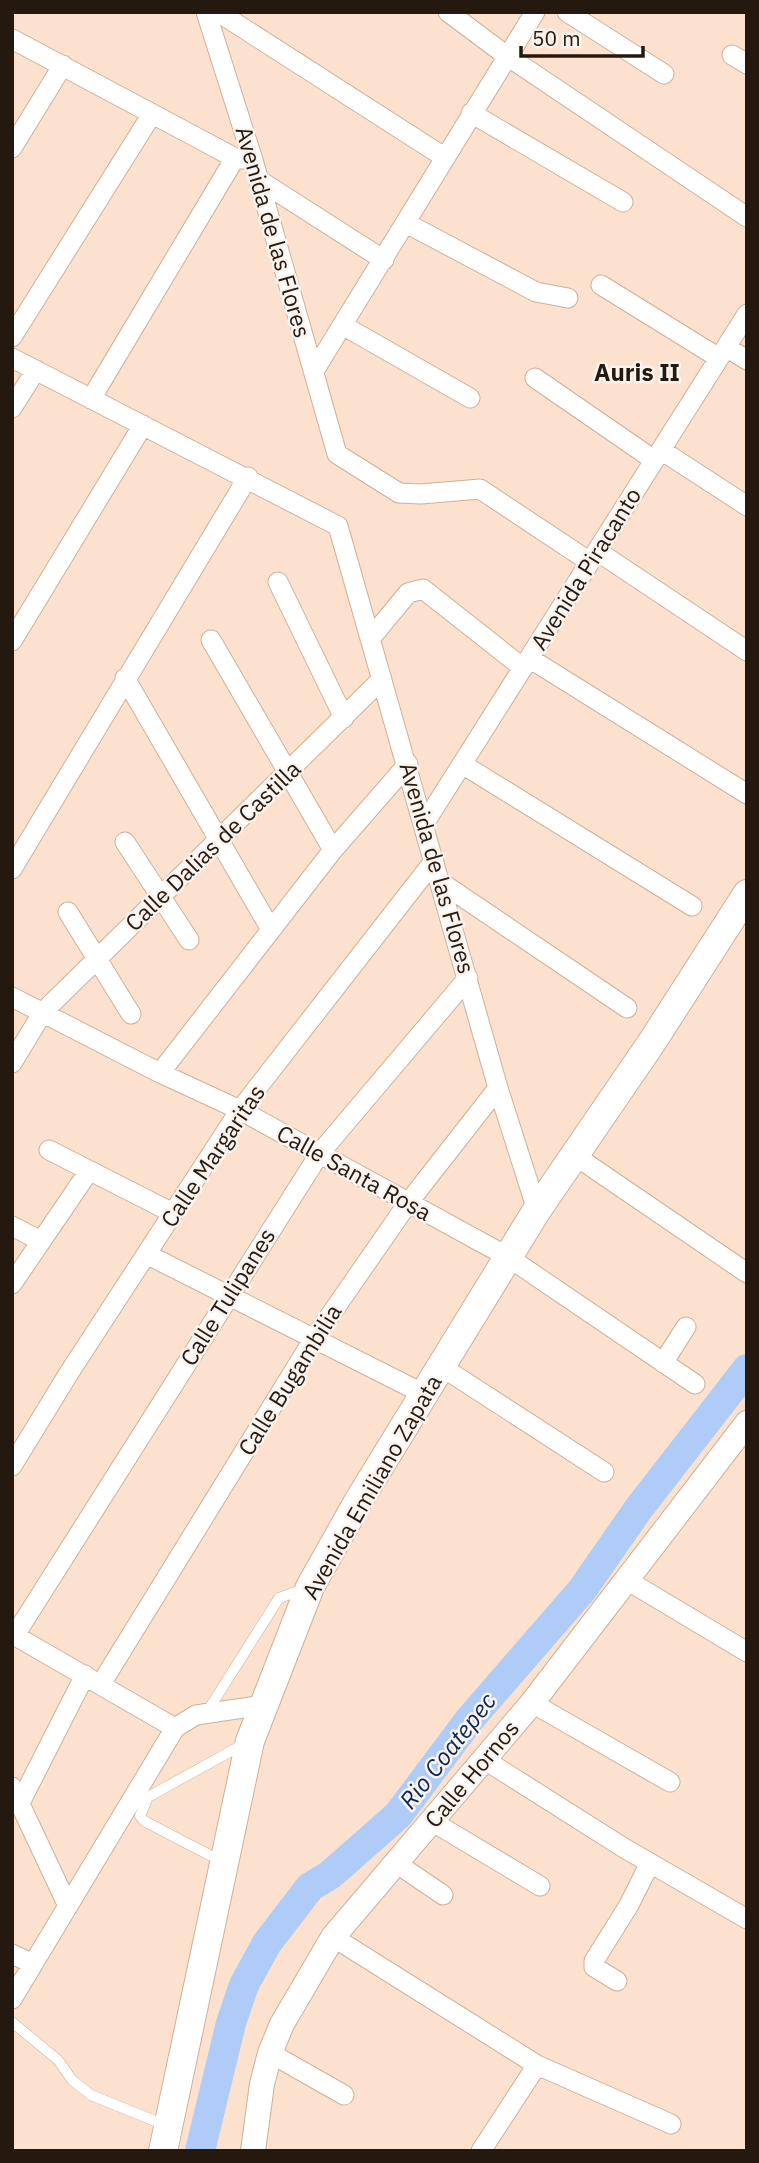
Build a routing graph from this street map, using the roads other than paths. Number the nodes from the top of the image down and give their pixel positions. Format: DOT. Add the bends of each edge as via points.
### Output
graph roads {
  1 [pos="206,12"];
  2 [pos="218,12"];
  3 [pos="449,12"];
  4 [pos="535,12"];
  5 [pos="567,12"];
  6 [pos="12,39"];
  7 [pos="508,56"];
  8 [pos="63,65"];
  9 [pos="664,74"];
  10 [pos="471,113"];
  11 [pos="152,114"];
  12 [pos="12,148"];
  13 [pos="444,157"];
  14 [pos="244,159"];
  15 [pos="259,180"];
  16 [pos="623,202"];
  17 [pos="747,217"];
  18 [pos="406,223"];
  19 [pos="384,260"];
  20 [pos="601,285"];
  21 [pos="568,298"];
  22 [pos="747,314"];
  23 [pos="344,326"];
  24 [pos="12,337"];
  25 [pos="722,353"];
  26 [pos="12,358"];
  27 [pos="747,360"];
  28 [pos="36,370"];
  29 [pos="314,371"];
  30 [pos="535,378"];
  31 [pos="470,398"];
  32 [pos="91,399"];
  33 [pos="12,408"];
  34 [pos="143,425"];
  35 [pos="657,455"];
  36 [pos="248,477"];
  37 [pos="747,506"];
  38 [pos="593,556"];
  39 [pos="278,582"];
  40 [pos="370,639"];
  41 [pos="211,640"];
  42 [pos="12,641"];
  43 [pos="747,651"];
  44 [pos="526,663"];
  45 [pos="125,678"];
  46 [pos="382,679"];
  47 [pos="344,718"];
  48 [pos="408,764"];
  49 [pos="462,764"];
  50 [pos="288,771"];
  51 [pos="747,794"];
  52 [pos="424,824"];
  53 [pos="219,839"];
  54 [pos="125,842"];
  55 [pos="333,850"];
  56 [pos="434,861"];
  57 [pos="12,869"];
  58 [pos="439,881"];
  59 [pos="747,894"];
  60 [pos="161,895"];
  61 [pos="692,906"];
  62 [pos="68,912"];
  63 [pos="270,928"];
  64 [pos="189,940"];
  65 [pos="98,958"];
  66 [pos="468,978"];
  67 [pos="12,997"];
  68 [pos="627,1007"];
  69 [pos="43,1012"];
  70 [pos="131,1014"];
  71 [pos="12,1063"];
  72 [pos="160,1073"];
  73 [pos="498,1088"];
  74 [pos="240,1110"];
  75 [pos="50,1150"];
  76 [pos="320,1153"];
  77 [pos="574,1155"];
  78 [pos="89,1171"];
  79 [pos="408,1203"];
  80 [pos="537,1210"];
  81 [pos="173,1213"];
  82 [pos="12,1226"];
  83 [pos="41,1241"];
  84 [pos="148,1255"];
  85 [pos="508,1257"];
  86 [pos="747,1273"];
  87 [pos="13,1283"];
  88 [pos="228,1297"];
  89 [pos="686,1327"];
  90 [pos="313,1340"];
  91 [pos="663,1363"];
  92 [pos="442,1367"];
  93 [pos="695,1384"];
  94 [pos="424,1394"];
  95 [pos="747,1423"];
  96 [pos="12,1466"];
  97 [pos="604,1472"];
  98 [pos="625,1579"];
  99 [pos="310,1587"];
  100 [pos="13,1635"];
  101 [pos="747,1652"];
  102 [pos="93,1680"];
  103 [pos="532,1703"];
  104 [pos="263,1705"];
  105 [pos="207,1713"];
  106 [pos="175,1728"];
  107 [pos="250,1741"];
  108 [pos="485,1760"];
  109 [pos="670,1782"];
  110 [pos="16,1795"];
  111 [pos="433,1822"];
  112 [pos="224,1862"];
  113 [pos="396,1863"];
  114 [pos="650,1863"];
  115 [pos="540,1886"];
  116 [pos="443,1895"];
  117 [pos="68,1904"];
  118 [pos="747,1919"];
  119 [pos="333,1937"];
  120 [pos="12,1939"];
  121 [pos="22,1959"];
  122 [pos="617,1981"];
  123 [pos="12,1999"];
  124 [pos="12,2022"];
  125 [pos="270,2053"];
  126 [pos="537,2065"];
  127 [pos="344,2095"];
  128 [pos="671,2124"];
  129 [pos="166,2139"];
  130 [pos="256,2149"];
  131 [pos="481,2151"];
  1 -- 14 [label="street, Avenida de las Flores"];
  2 -- 13 [label="street"];
  3 -- 7 [label="street"];
  4 -- 7 [label="street"];
  5 -- 9 [label="street"];
  6 -- 8 [label="street"];
  7 -- 10 [label="street"];
  7 -- 17 [label="street"];
  8 -- 11 [label="street"];
  8 -- 12 [label="street"];
  10 -- 13 [label="street"];
  10 -- 16 [label="street"];
  11 -- 14 [label="street"];
  11 -- 24 [label="street"];
  13 -- 18 [label="street"];
  14 -- 15 [label="street, Avenida de las Flores"];
  14 -- 32 [label="street"];
  15 -- 19 [label="street"];
  15 -- 29 [label="street, Avenida de las Flores"];
  18 -- 19 [label="street"];
  18 -- 21 [label="street" via="536,292"];
  19 -- 23 [label="street"];
  20 -- 25 [label="street"];
  22 -- 25 [label="street, Avenida Piracanto"];
  23 -- 29 [label="street"];
  23 -- 31 [label="street"];
  25 -- 27 [label="street"];
  25 -- 35 [label="street, Avenida Piracanto"];
  26 -- 28 [label="street"];
  28 -- 32 [label="street"];
  28 -- 33 [label="street"];
  29 -- 38 [label="street, Avenida de las Flores" via="337,454 399,493 480,489"];
  30 -- 35 [label="street"];
  32 -- 34 [label="street"];
  34 -- 36 [label="street"];
  34 -- 42 [label="street"];
  35 -- 37 [label="street"];
  35 -- 38 [label="street, Avenida Piracanto"];
  36 -- 40 [label="street, Avenida de las Flores" via="338,526"];
  36 -- 45 [label="street"];
  38 -- 43 [label="street"];
  38 -- 44 [label="street, Avenida Piracanto"];
  39 -- 47 [label="street"];
  40 -- 44 [label="street" via="408,593 423,589"];
  40 -- 46 [label="street, Avenida de las Flores"];
  41 -- 50 [label="street"];
  44 -- 49 [label="street, Avenida Piracanto"];
  44 -- 51 [label="street"];
  45 -- 53 [label="street"];
  45 -- 57 [label="street"];
  46 -- 47 [label="street, Calle Dalias de Castilla"];
  46 -- 48 [label="street, Avenida de las Flores"];
  47 -- 50 [label="street, Calle Dalias de Castilla"];
  48 -- 52 [label="street, Avenida de las Flores"];
  48 -- 55 [label="street"];
  49 -- 52 [label="street, Avenida Piracanto"];
  49 -- 61 [label="street"];
  50 -- 53 [label="street, Calle Dalias de Castilla"];
  50 -- 55 [label="street"];
  52 -- 56 [label="street, Avenida de las Flores"];
  53 -- 60 [label="street, Calle Dalias de Castilla"];
  53 -- 63 [label="street"];
  54 -- 60 [label="street"];
  55 -- 63 [label="street"];
  56 -- 58 [label="street, Avenida de las Flores"];
  56 -- 74 [label="street, Calle Margaritas"];
  58 -- 66 [label="street, Avenida de las Flores"];
  58 -- 68 [label="street"];
  59 -- 77 [label="main road, Avenida Emiliano Zapata"];
  60 -- 64 [label="street"];
  60 -- 65 [label="street, Calle Dalias de Castilla"];
  62 -- 65 [label="street"];
  63 -- 72 [label="street"];
  65 -- 69 [label="street, Calle Dalias de Castilla"];
  65 -- 70 [label="street"];
  66 -- 73 [label="street, Avenida de las Flores"];
  66 -- 76 [label="street, Calle Tulipanes"];
  67 -- 69 [label="street, Calle Santa Rosa"];
  69 -- 71 [label="street, Calle Dalias de Castilla"];
  69 -- 72 [label="street, Calle Santa Rosa"];
  72 -- 74 [label="street, Calle Santa Rosa"];
  73 -- 79 [label="street, Calle Bugambilia"];
  73 -- 80 [label="street, Avenida de las Flores"];
  74 -- 76 [label="street, Calle Santa Rosa"];
  74 -- 81 [label="street, Calle Margaritas"];
  75 -- 78 [label="street"];
  76 -- 79 [label="street, Calle Santa Rosa"];
  76 -- 88 [label="street, Calle Tulipanes"];
  77 -- 80 [label="main road, Avenida Emiliano Zapata"];
  77 -- 86 [label="street"];
  78 -- 81 [label="street"];
  78 -- 83 [label="street"];
  79 -- 85 [label="street, Calle Santa Rosa"];
  79 -- 90 [label="street, Calle Bugambilia"];
  80 -- 85 [label="main road, Avenida Emiliano Zapata"];
  81 -- 84 [label="street, Calle Margaritas"];
  82 -- 83 [label="street"];
  83 -- 87 [label="street"];
  84 -- 88 [label="street"];
  84 -- 96 [label="street, Calle Margaritas"];
  85 -- 91 [label="street, Calle Santa Rosa"];
  85 -- 92 [label="main road, Avenida Emiliano Zapata"];
  88 -- 90 [label="street"];
  88 -- 100 [label="street, Calle Tulipanes"];
  89 -- 91 [label="street"];
  90 -- 94 [label="street"];
  90 -- 102 [label="street, Calle Bugambilia"];
  91 -- 93 [label="street, Calle Santa Rosa"];
  92 -- 94 [label="main road, Avenida Emiliano Zapata"];
  92 -- 97 [label="street"];
  94 -- 99 [label="main road, Avenida Emiliano Zapata"];
  95 -- 98 [label="street, Calle Hornos"];
  98 -- 101 [label="street"];
  98 -- 103 [label="street, Calle Hornos"];
  99 -- 104 [label="main road, Avenida Emiliano Zapata"];
  99 -- 105 [label="lane" via="279,1598"];
  100 -- 102 [label="street"];
  102 -- 106 [label="street"];
  102 -- 110 [label="street, Calle Bugambilia"];
  103 -- 108 [label="street, Calle Hornos"];
  103 -- 109 [label="street"];
  104 -- 105 [label="street"];
  104 -- 107 [label="main road, Avenida Emiliano Zapata"];
  105 -- 106 [label="street"];
  106 -- 117 [label="street"];
  107 -- 112 [label="main road, Avenida Emiliano Zapata"];
  107 -- 112 [label="lane" via="148,1797 140,1816"];
  108 -- 111 [label="street, Calle Hornos"];
  108 -- 114 [label="street"];
  110 -- 117 [label="street"];
  111 -- 113 [label="street, Calle Hornos"];
  111 -- 115 [label="street"];
  112 -- 129 [label="main road, Avenida Emiliano Zapata"];
  113 -- 116 [label="street"];
  113 -- 119 [label="street, Calle Hornos"];
  114 -- 118 [label="street"];
  114 -- 122 [label="street" via="594,1961 594,1967"];
  117 -- 121 [label="street"];
  119 -- 125 [label="street, Calle Hornos"];
  119 -- 126 [label="street"];
  120 -- 121 [label="street"];
  121 -- 123 [label="street"];
  124 -- 129 [label="lane" via="91,2095"];
  125 -- 127 [label="street"];
  125 -- 130 [label="street, Calle Hornos"];
  126 -- 128 [label="street"];
  126 -- 131 [label="street"];
}
